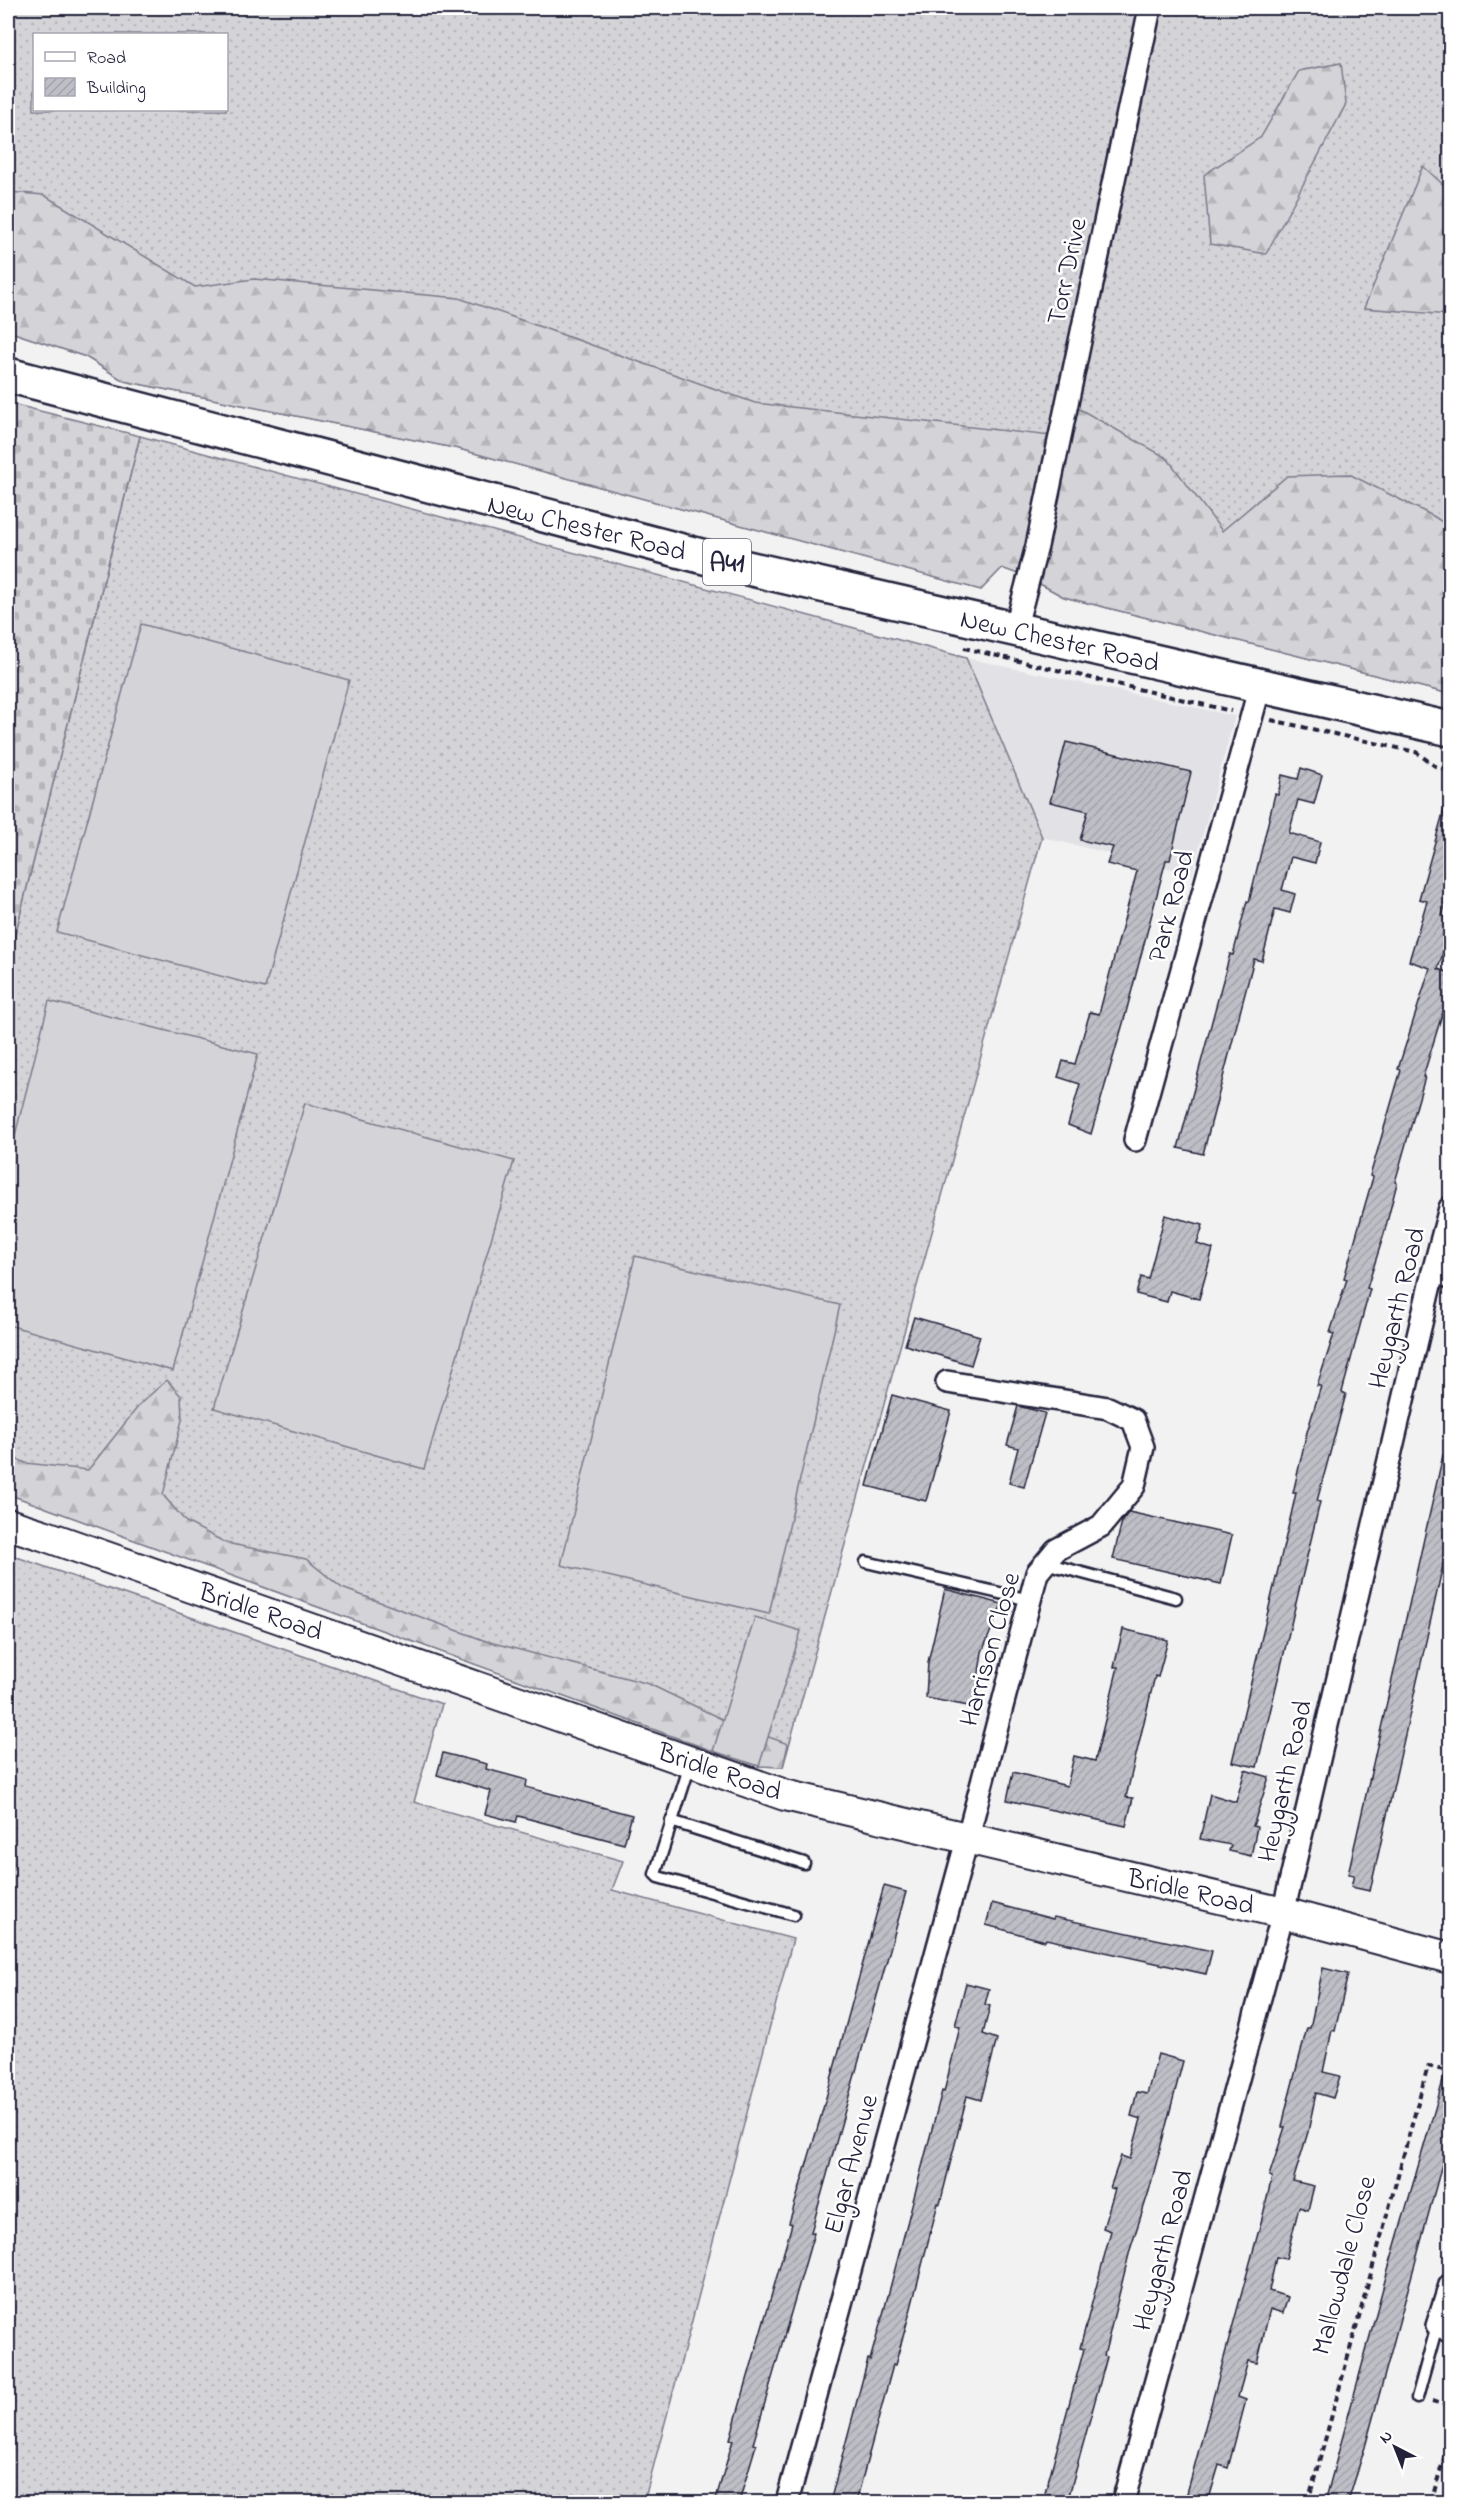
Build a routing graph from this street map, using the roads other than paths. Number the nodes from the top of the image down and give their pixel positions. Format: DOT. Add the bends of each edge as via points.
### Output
graph roads {
  1 [pos="1150,8"];
  2 [pos="8,375"];
  3 [pos="1015,630"];
  4 [pos="1260,687"];
  5 [pos="1450,729"];
  6 [pos="1135,1140"];
  7 [pos="1450,1208"];
  8 [pos="1442,1274"];
  9 [pos="947,1382"];
  10 [pos="8,1524"];
  11 [pos="866,1562"];
  12 [pos="1045,1563"];
  13 [pos="1176,1598"];
  14 [pos="1030,1600"];
  15 [pos="691,1762"];
  16 [pos="671,1821"];
  17 [pos="967,1840"];
  18 [pos="804,1863"];
  19 [pos="1283,1913"];
  20 [pos="794,1915"];
  21 [pos="1450,1958"];
  22 [pos="1450,2285"];
  23 [pos="1444,2328"];
  24 [pos="1417,2398"];
  25 [pos="787,2502"];
  26 [pos="1123,2502"];
  1 -- 3 [label="street, Torr Drive" via="1037,546"];
  2 -- 3 [label="highway, New Chester Road / A41" via="743,567"];
  3 -- 4 [label="highway, New Chester Road / A41"];
  4 -- 5 [label="highway, New Chester Road / A41"];
  4 -- 6 [label="street, Park Road"];
  7 -- 8 [label="street, Heygarth Road"];
  8 -- 19 [label="street, Heygarth Road"];
  9 -- 12 [label="street, Harrison Close" via="1108,1408 1133,1420 1143,1447 1134,1486 1101,1526 1056,1550"];
  10 -- 15 [label="street, Bridle Road"];
  11 -- 14 [label="lane"];
  12 -- 13 [label="lane"];
  12 -- 14 [label="street, Harrison Close" via="1037,1574"];
  14 -- 17 [label="street, Harrison Close"];
  15 -- 16 [label="lane"];
  15 -- 17 [label="street, Bridle Road" via="784,1795"];
  16 -- 18 [label="lane"];
  16 -- 20 [label="lane" via="655,1874 658,1877"];
  17 -- 19 [label="street, Bridle Road"];
  17 -- 25 [label="street, Elgar Avenue"];
  19 -- 21 [label="street, Bridle Road"];
  19 -- 26 [label="street, Heygarth Road"];
  22 -- 23 [label="street"];
  23 -- 24 [label="lane"];
}
